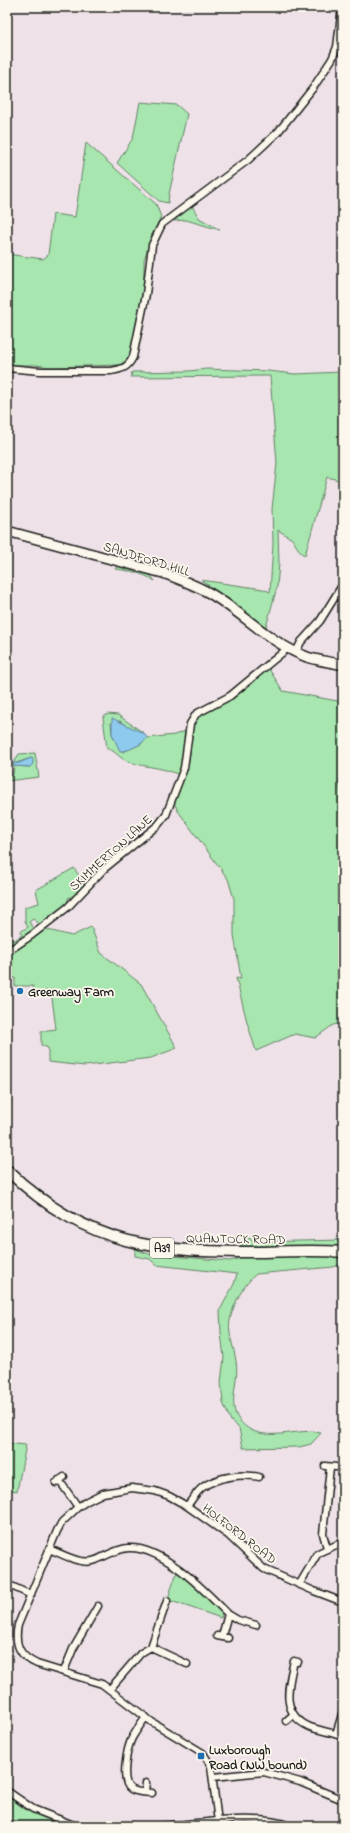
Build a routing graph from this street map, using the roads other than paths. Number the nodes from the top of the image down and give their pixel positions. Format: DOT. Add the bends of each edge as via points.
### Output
graph roads {
  1 [pos="342,7"];
  2 [pos="7,368"];
  3 [pos="7,531"];
  4 [pos="343,584"];
  5 [pos="292,650"];
  6 [pos="343,665"];
  7 [pos="7,952"];
  8 [pos="7,1170"];
  9 [pos="343,1252"];
  10 [pos="330,1467"];
  11 [pos="255,1478"];
  12 [pos="60,1480"];
  13 [pos="187,1506"];
  14 [pos="78,1507"];
  15 [pos="343,1542"];
  16 [pos="327,1548"];
  17 [pos="49,1549"];
  18 [pos="7,1584"];
  19 [pos="299,1584"];
  20 [pos="31,1594"];
  21 [pos="167,1601"];
  22 [pos="343,1602"];
  23 [pos="98,1606"];
  24 [pos="228,1614"];
  25 [pos="256,1625"];
  26 [pos="222,1637"];
  27 [pos="151,1646"];
  28 [pos="293,1661"];
  29 [pos="187,1664"];
  30 [pos="64,1672"];
  31 [pos="110,1689"];
  32 [pos="343,1711"];
  33 [pos="293,1715"];
  34 [pos="146,1717"];
  35 [pos="286,1721"];
  36 [pos="336,1734"];
  37 [pos="343,1737"];
  38 [pos="212,1777"];
  39 [pos="146,1783"];
  40 [pos="7,1791"];
  41 [pos="145,1792"];
  42 [pos="152,1793"];
  43 [pos="342,1798"];
  44 [pos="218,1822"];
  45 [pos="76,1826"];
  46 [pos="164,1826"];
  47 [pos="290,1826"];
  1 -- 2 [label="street" via="337,47 332,59 278,132 248,160 162,224 152,245 146,294 131,363 122,369 111,371 40,371"];
  3 -- 5 [label="main road, SANDFORD HILL" via="163,573 188,583 226,603"];
  4 -- 5 [label="street, SKIMMERTON LANE" via="320,621"];
  5 -- 6 [label="main road, SANDFORD HILL" via="308,657"];
  5 -- 7 [label="street, SKIMMERTON LANE" via="230,696 196,714 190,724 184,768 166,815 158,825 104,869 68,907"];
  8 -- 9 [label="main road, QUANTOCK ROAD / A39" via="60,1212 94,1230 127,1242 182,1250"];
  10 -- 16 [label="street" via="323,1534"];
  11 -- 13 [label="street" via="244,1475 211,1483 200,1490"];
  12 -- 14 [label="street"];
  13 -- 14 [label="street, HOLFORD ROAD" via="156,1491 132,1488 103,1493"];
  13 -- 19 [label="street, HOLFORD ROAD" via="228,1535 264,1569"];
  14 -- 17 [label="street, HOLFORD ROAD" via="62,1522"];
  15 -- 16 [label="street"];
  16 -- 19 [label="street" via="312,1561"];
  17 -- 20 [label="street, HOLFORD ROAD"];
  17 -- 24 [label="street" via="86,1562 126,1548 146,1550 191,1577"];
  18 -- 20 [label="street"];
  19 -- 22 [label="street, HOLFORD ROAD"];
  20 -- 30 [label="street, HOLFORD ROAD" via="18,1625 16,1636 20,1653 30,1661"];
  21 -- 27 [label="street" via="161,1608"];
  23 -- 30 [label="street" via="89,1615"];
  24 -- 25 [label="street" via="247,1626"];
  24 -- 26 [label="street"];
  27 -- 29 [label="street" via="179,1664"];
  27 -- 31 [label="street" via="141,1653"];
  28 -- 33 [label="street" via="288,1698"];
  30 -- 31 [label="street" via="93,1680"];
  31 -- 34 [label="street"];
  32 -- 36 [label="street"];
  33 -- 35 [label="street"];
  33 -- 36 [label="street" via="309,1726"];
  34 -- 38 [label="street" via="203,1753 209,1762"];
  34 -- 41 [label="street" via="129,1745 125,1778 129,1788"];
  36 -- 37 [label="street"];
  38 -- 43 [label="street" via="264,1772"];
  38 -- 44 [label="street"];
  39 -- 41 [label="street"];
  40 -- 45 [label="street" via="32,1809"];
  41 -- 42 [label="street"];
  44 -- 46 [label="street"];
  44 -- 47 [label="street" via="262,1820"];
}
